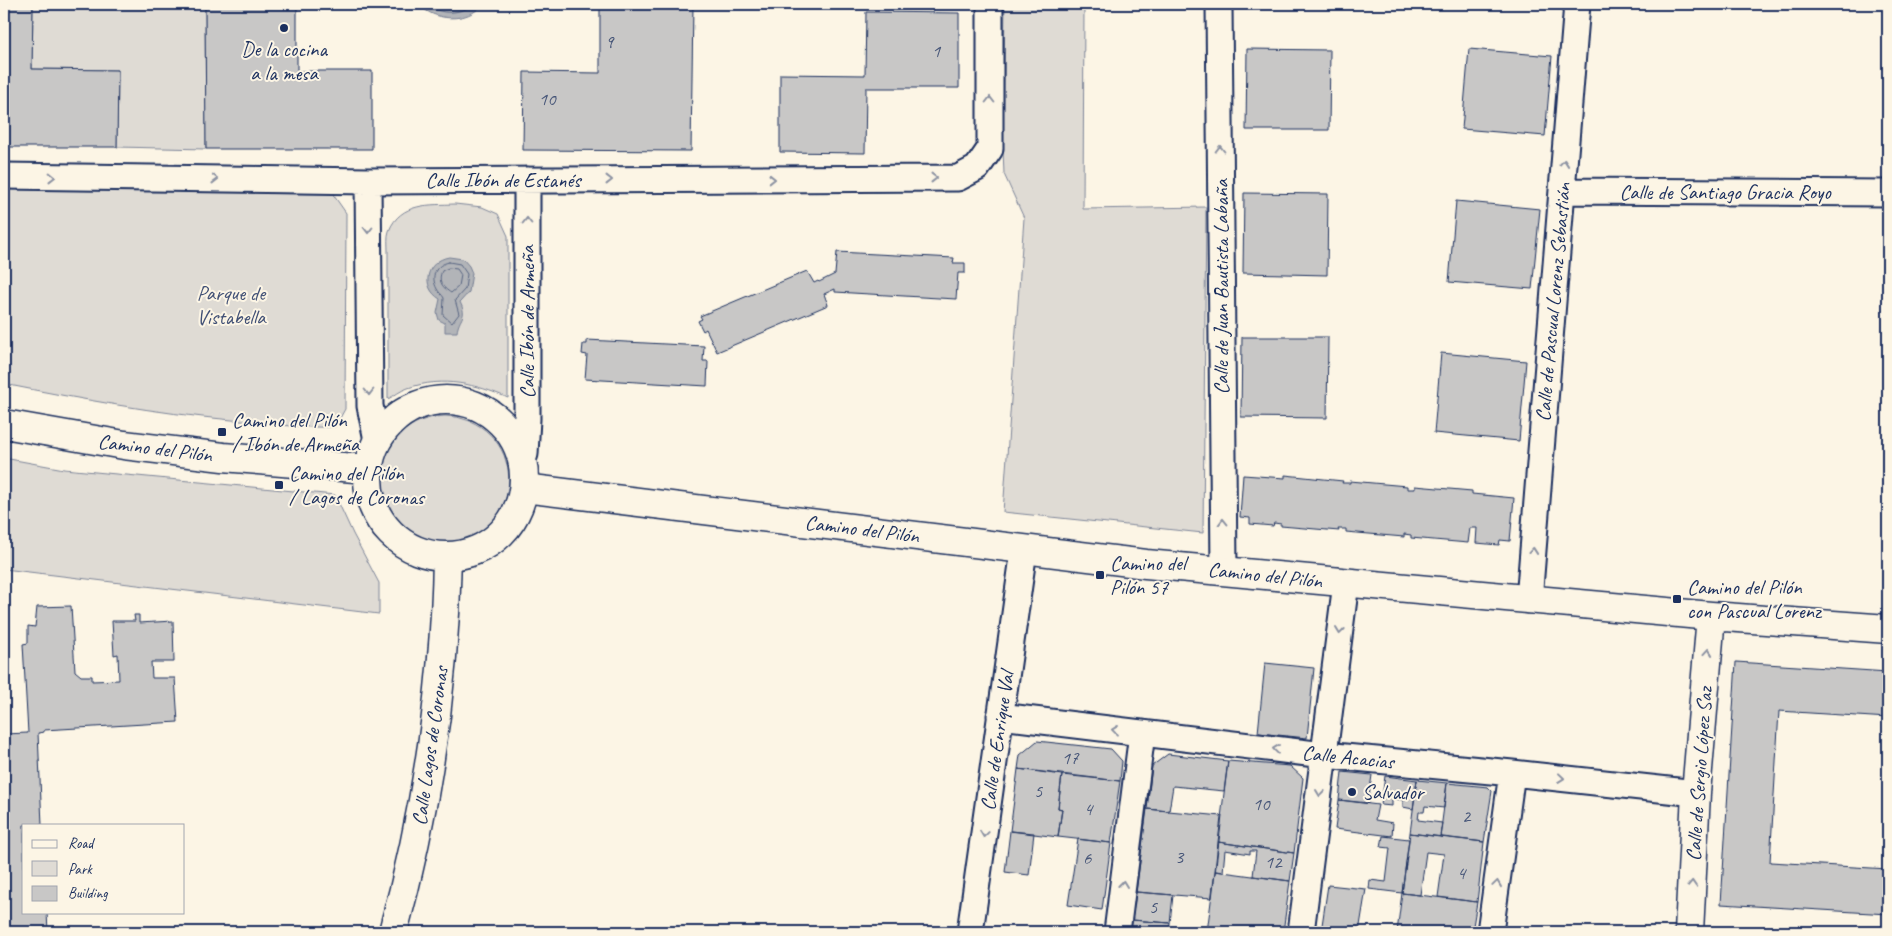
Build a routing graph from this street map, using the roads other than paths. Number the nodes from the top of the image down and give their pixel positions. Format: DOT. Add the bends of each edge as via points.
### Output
graph roads {
  1 [pos="990,4"];
  2 [pos="1219,4"];
  3 [pos="1577,4"];
  4 [pos="4,176"];
  5 [pos="527,180"];
  6 [pos="368,181"];
  7 [pos="1562,191"];
  8 [pos="1888,193"];
  9 [pos="4,424"];
  10 [pos="377,440"];
  11 [pos="367,469"];
  12 [pos="523,475"];
  13 [pos="1024,550"];
  14 [pos="447,557"];
  15 [pos="1224,570"];
  16 [pos="1346,583"];
  17 [pos="1529,600"];
  18 [pos="1711,616"];
  19 [pos="1888,629"];
  20 [pos="1000,716"];
  21 [pos="1142,733"];
  22 [pos="1324,755"];
  23 [pos="1512,773"];
  24 [pos="1696,793"];
  25 [pos="393,932"];
  26 [pos="970,932"];
  27 [pos="1116,932"];
  28 [pos="1302,932"];
  29 [pos="1490,932"];
  30 [pos="1689,932"];
  5 -- 1 [label="street, Calle Ibón de Estanés, one-way" via="958,178 977,168 990,149"];
  15 -- 2 [label="street, Calle de Juan Bautista Labaña, one-way"];
  7 -- 3 [label="street, Calle de Pascual Lorenz Sebastián, one-way"];
  4 -- 6 [label="street, Calle Ibón de Estanés, one-way"];
  5 -- 6 [label="street, Calle Ibón de Estanés"];
  12 -- 5 [label="street, Calle Ibón de Armeña, one-way" via="527,419"];
  6 -- 10 [label="street, one-way" via="370,406"];
  7 -- 8 [label="street, Calle de Santiago Gracia Royo"];
  17 -- 7 [label="street, Calle de Pascual Lorenz Sebastián, one-way"];
  9 -- 11 [label="street, Camino del Pilón" via="124,445"];
  10 -- 11 [label="street"];
  10 -- 12 [label="street" via="392,421 411,408 434,401 458,401 480,408 499,421 514,440"];
  11 -- 14 [label="street" via="369,496 379,520 391,534 421,553"];
  12 -- 13 [label="street, Camino del Pilón"];
  12 -- 14 [label="street" via="518,510 506,529 489,544 469,553"];
  13 -- 15 [label="street, Camino del Pilón"];
  13 -- 20 [label="street, Calle de Enrique Val"];
  14 -- 25 [label="street, Calle Lagos de Coronas" via="444,652 435,731 412,863"];
  15 -- 16 [label="street, Camino del Pilón"];
  16 -- 17 [label="street, Camino del Pilón"];
  16 -- 22 [label="street, one-way"];
  17 -- 18 [label="street, Camino del Pilón"];
  18 -- 19 [label="street, Camino del Pilón"];
  24 -- 18 [label="street, Calle de Sergio López Saz, one-way"];
  21 -- 20 [label="street, Calle Acacias, one-way"];
  20 -- 26 [label="street, Calle de Enrique Val, one-way"];
  22 -- 21 [label="street, Calle Acacias, one-way"];
  27 -- 21 [label="street, one-way"];
  22 -- 23 [label="street, Calle Acacias"];
  22 -- 28 [label="street, one-way"];
  23 -- 24 [label="street, Calle Acacias, one-way"];
  29 -- 23 [label="street, one-way"];
  30 -- 24 [label="street, Calle de Sergio López Saz, one-way"];
}
